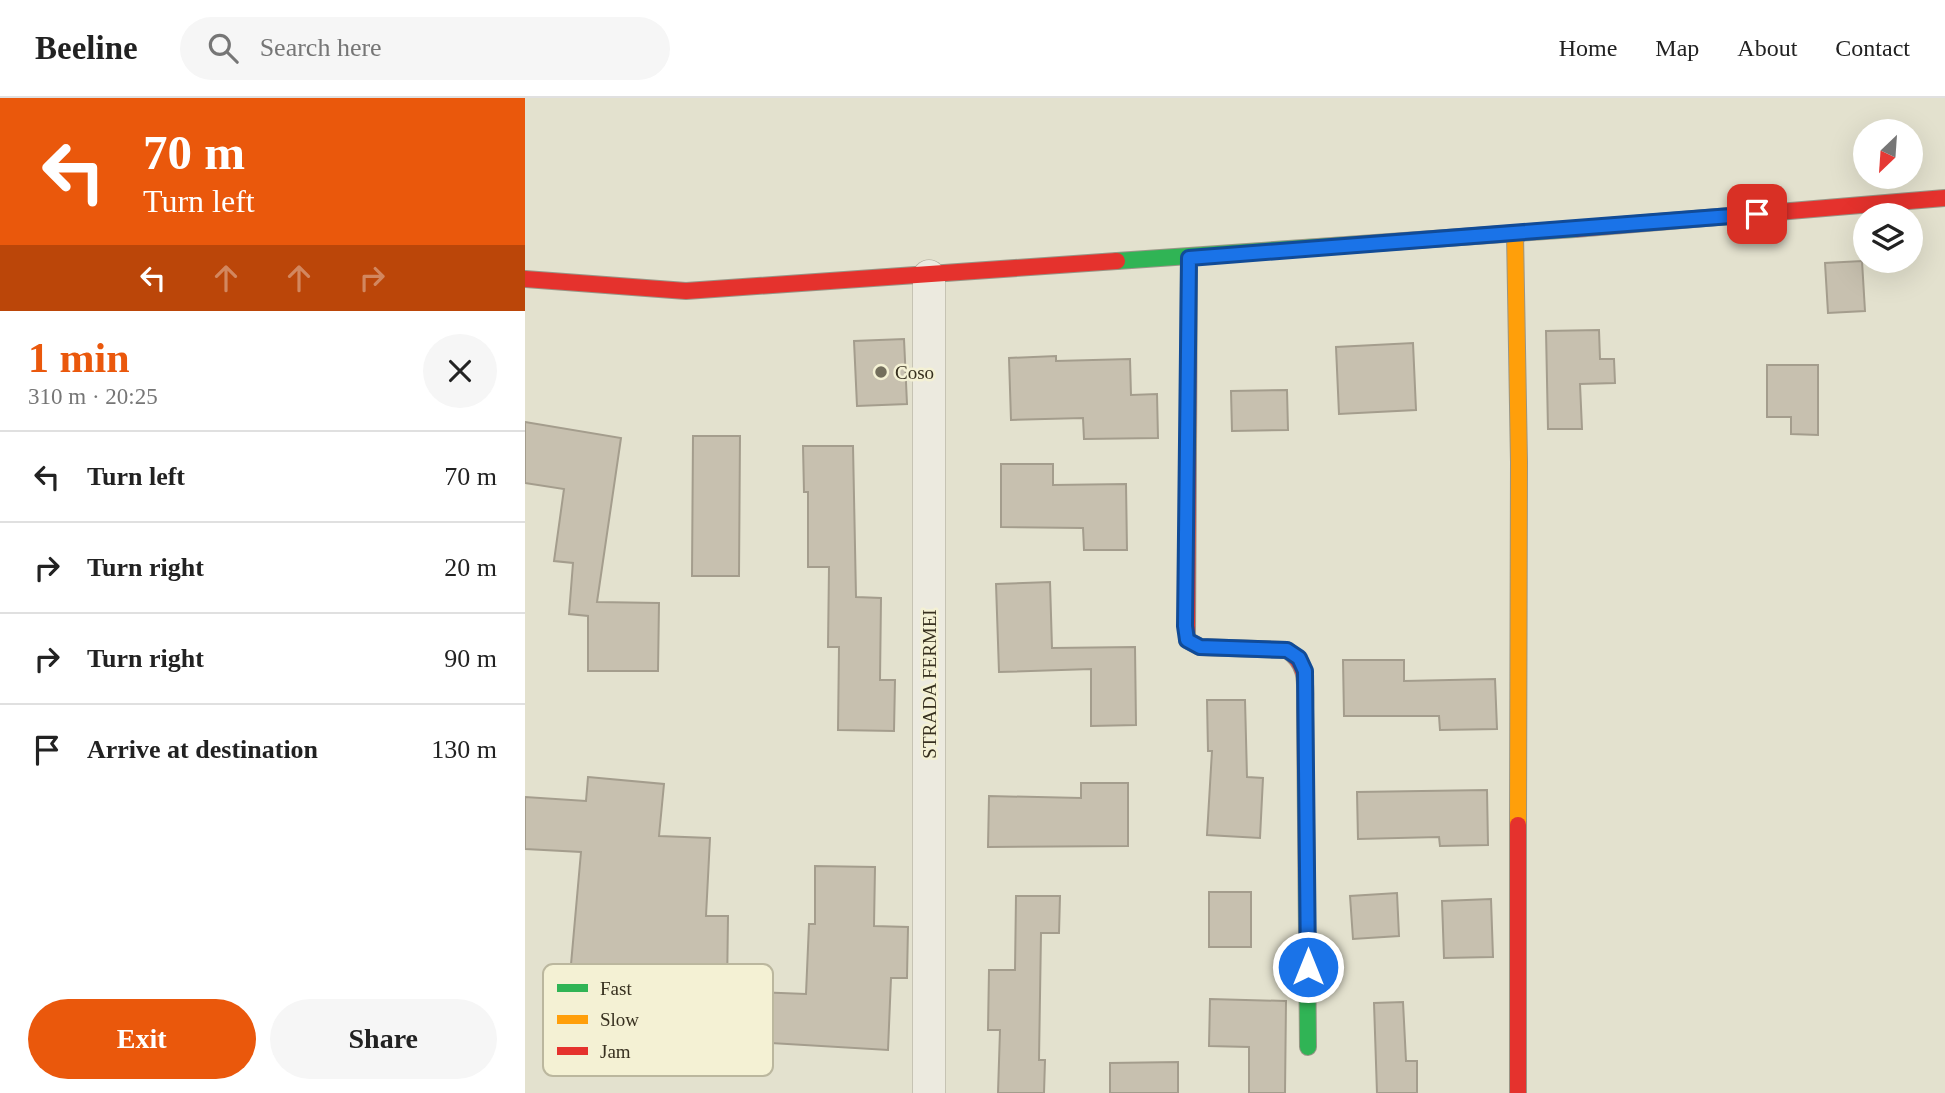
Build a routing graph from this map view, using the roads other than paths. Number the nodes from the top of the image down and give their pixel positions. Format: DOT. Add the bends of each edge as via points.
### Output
graph roads {
  1 [pos="1945,198"];
  2 [pos="1515,234"];
  3 [pos="1189,258"];
  4 [pos="929,276"];
  5 [pos="525,279"];
  6 [pos="1308,1047"];
  7 [pos="929,1093"];
  8 [pos="1518,1093"];
  1 -- 2 [label="street"];
  2 -- 3 [label="street"];
  2 -- 8 [label="street"];
  3 -- 4 [label="street"];
  3 -- 6 [label="street" via="1187,640 1200,647 1287,650 1299,658 1305,671"];
  4 -- 5 [label="street" via="687,291"];
  4 -- 7 [label="street, STRADA FERMEI"];
}
